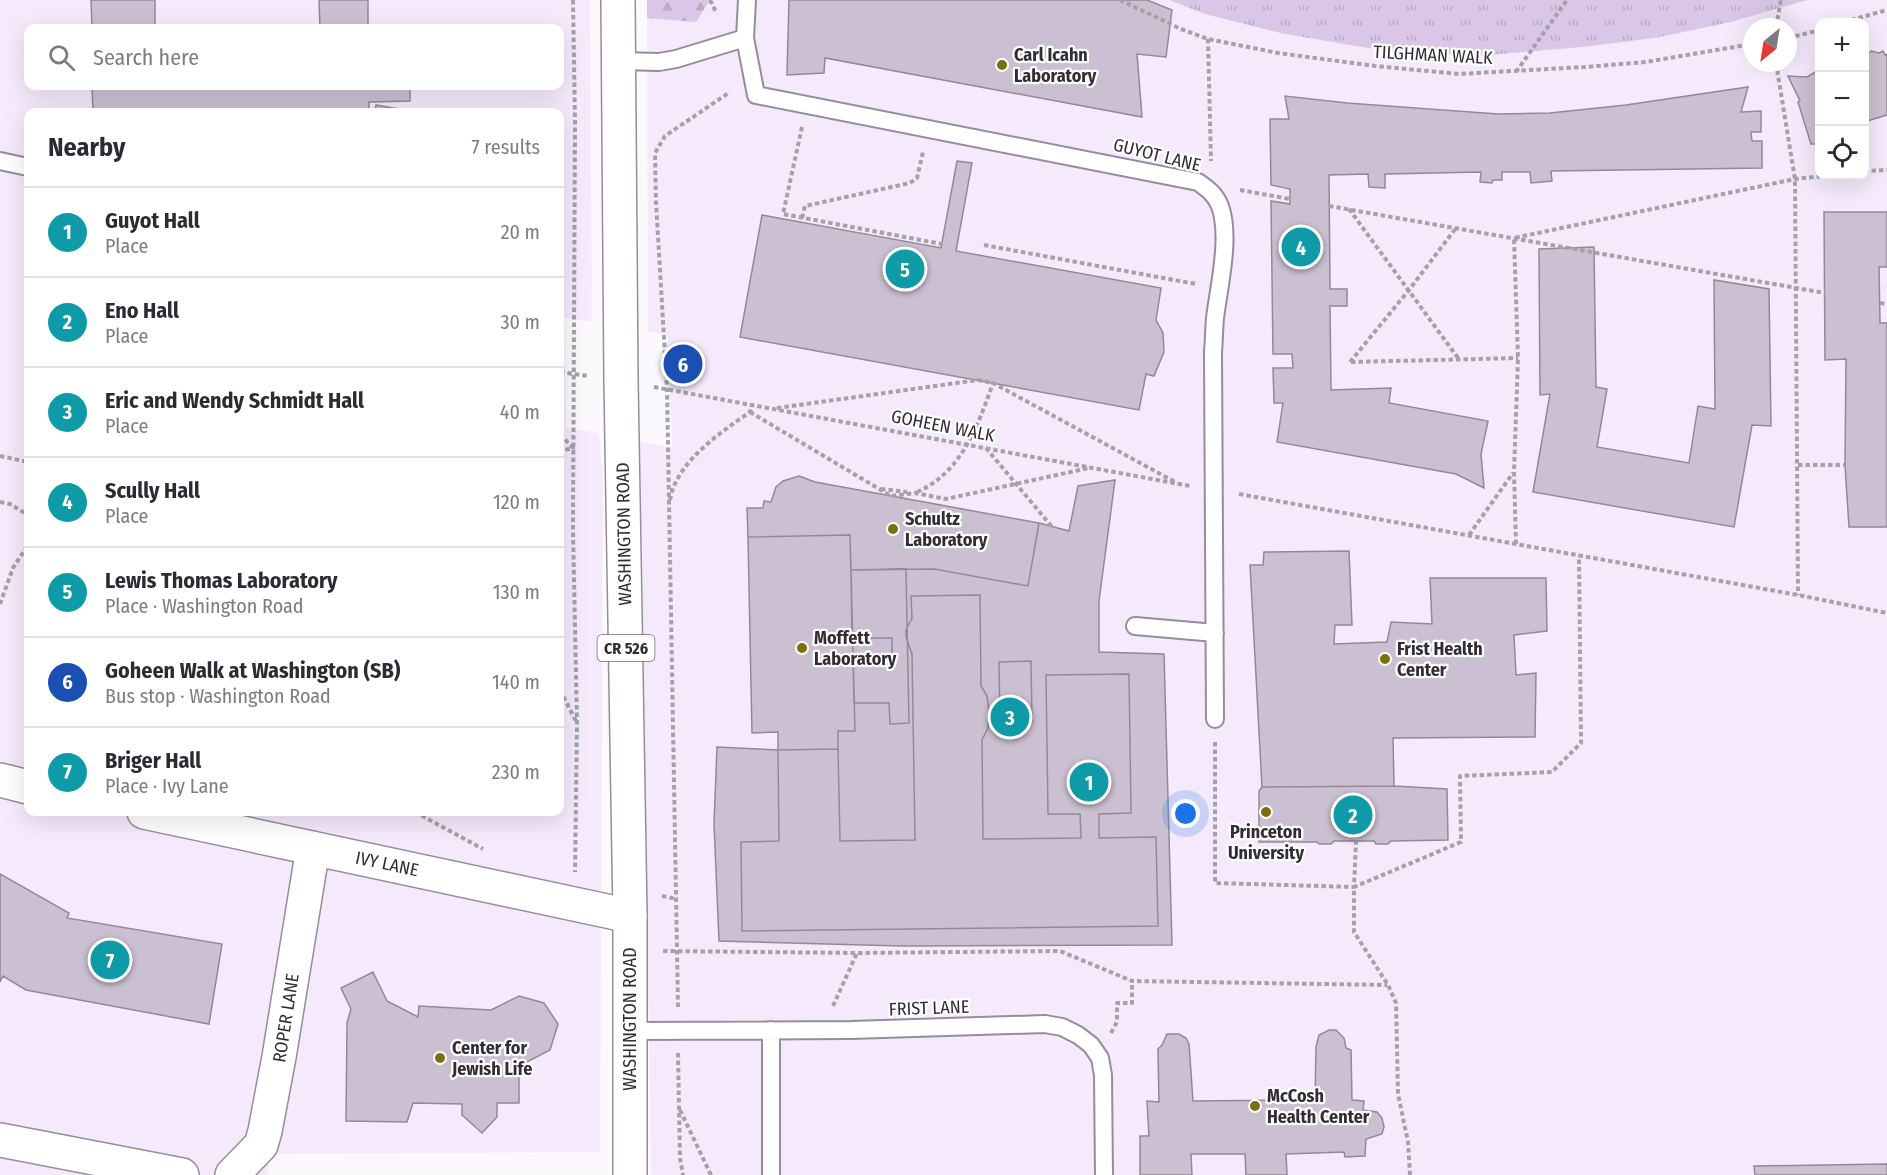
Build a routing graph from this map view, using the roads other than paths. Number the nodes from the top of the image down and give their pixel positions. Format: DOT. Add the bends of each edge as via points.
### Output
graph roads {
  1 [pos="618,0"];
  2 [pos="747,0"];
  3 [pos="745,39"];
  4 [pos="619,61"];
  5 [pos="0,161"];
  6 [pos="24,166"];
  7 [pos="1136,626"];
  8 [pos="1215,633"];
  9 [pos="1215,719"];
  10 [pos="0,780"];
  11 [pos="24,786"];
  12 [pos="163,816"];
  13 [pos="313,848"];
  14 [pos="630,916"];
  15 [pos="771,1030"];
  16 [pos="630,1031"];
  17 [pos="0,1140"];
  18 [pos="182,1175"];
  19 [pos="232,1175"];
  20 [pos="630,1175"];
  21 [pos="771,1175"];
  22 [pos="1104,1175"];
  1 -- 4 [label="main road, WASHINGTON ROAD / CR 526"];
  2 -- 3 [label="lane"];
  3 -- 4 [label="lane" via="659,62"];
  3 -- 8 [label="lane, GUYOT LANE" via="756,95 1198,182 1212,192 1223,217 1213,352"];
  4 -- 14 [label="main road, WASHINGTON ROAD / CR 526"];
  5 -- 6 [label="lane"];
  7 -- 8 [label="lane"];
  8 -- 9 [label="lane, GUYOT LANE"];
  10 -- 11 [label="main road"];
  12 -- 13 [label="main road, IVY LANE"];
  13 -- 14 [label="main road, IVY LANE"];
  13 -- 19 [label="main road, ROPER LANE" via="265,1131 261,1145"];
  14 -- 16 [label="main road, WASHINGTON ROAD / CR 526"];
  15 -- 16 [label="lane, FRIST LANE"];
  15 -- 21 [label="lane"];
  15 -- 22 [label="lane, FRIST LANE" via="1045,1024 1062,1027 1091,1045 1100,1058"];
  16 -- 20 [label="main road, WASHINGTON ROAD / CR 526"];
  17 -- 18 [label="main road"];
}
